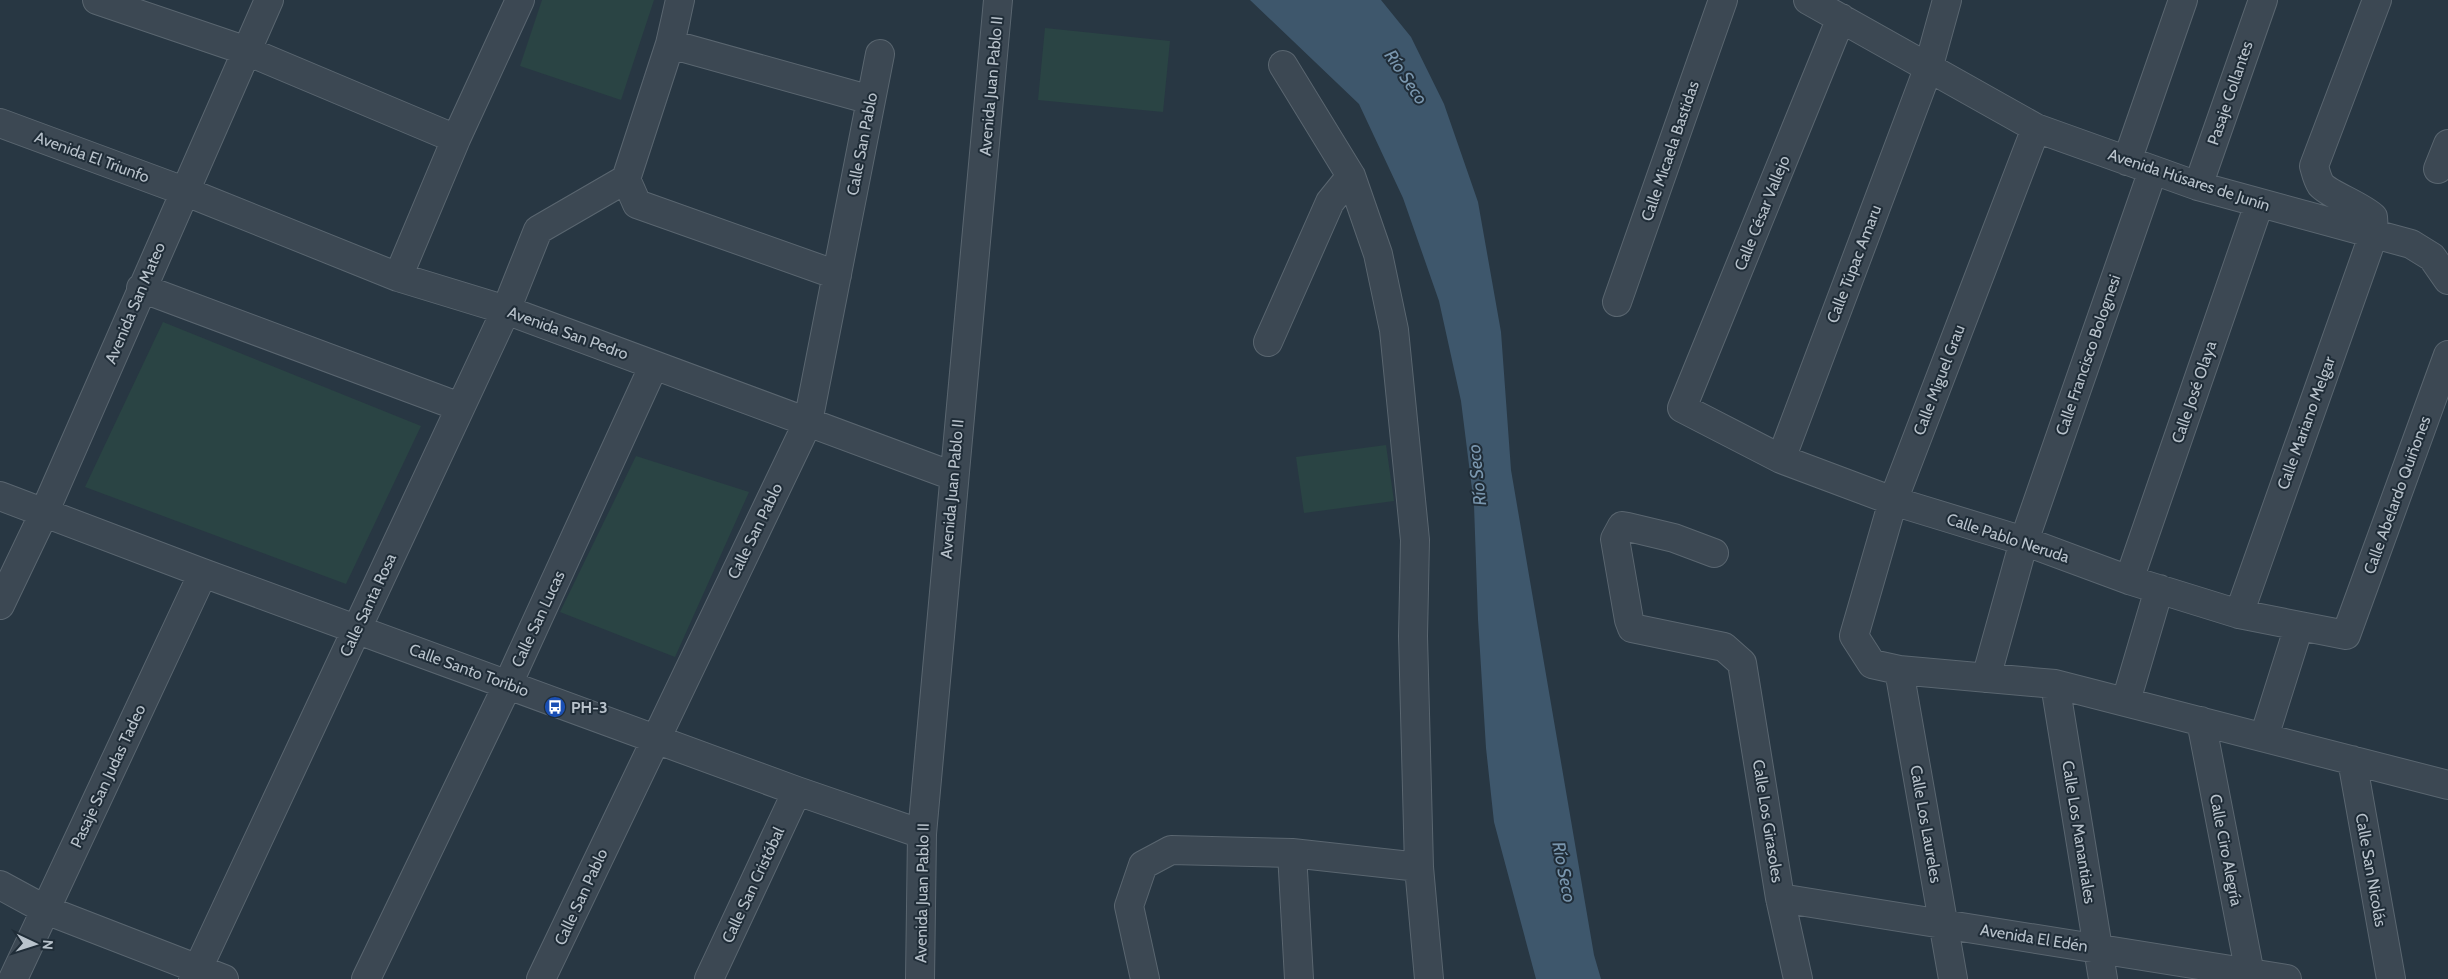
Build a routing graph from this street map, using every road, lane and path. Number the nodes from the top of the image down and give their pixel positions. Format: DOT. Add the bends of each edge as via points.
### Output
graph roads {
  1 [pos="97,0"];
  2 [pos="269,0"];
  3 [pos="520,0"];
  4 [pos="680,0"];
  5 [pos="998,0"];
  6 [pos="1723,0"];
  7 [pos="1808,0"];
  8 [pos="1947,0"];
  9 [pos="2183,0"];
  10 [pos="2263,0"];
  11 [pos="2377,0"];
  12 [pos="1841,18"];
  13 [pos="670,44"];
  14 [pos="246,51"];
  15 [pos="880,54"];
  16 [pos="1283,65"];
  17 [pos="1928,69"];
  18 [pos="871,100"];
  19 [pos="0,122"];
  20 [pos="2036,128"];
  21 [pos="456,139"];
  22 [pos="2128,161"];
  23 [pos="2153,170"];
  24 [pos="1351,176"];
  25 [pos="626,179"];
  26 [pos="2198,186"];
  27 [pos="184,191"];
  28 [pos="2259,204"];
  29 [pos="2374,233"];
  30 [pos="837,275"];
  31 [pos="398,277"];
  32 [pos="2448,280"];
  33 [pos="142,288"];
  34 [pos="1616,302"];
  35 [pos="506,310"];
  36 [pos="1268,342"];
  37 [pos="2448,355"];
  38 [pos="654,365"];
  39 [pos="460,407"];
  40 [pos="1682,408"];
  41 [pos="808,422"];
  42 [pos="1781,460"];
  43 [pos="953,476"];
  44 [pos="0,496"];
  45 [pos="1893,501"];
  46 [pos="44,513"];
  47 [pos="2024,541"];
  48 [pos="1714,553"];
  49 [pos="203,573"];
  50 [pos="2129,580"];
  51 [pos="2159,589"];
  52 [pos="0,604"];
  53 [pos="2238,614"];
  54 [pos="2299,626"];
  55 [pos="357,629"];
  56 [pos="2346,635"];
  57 [pos="1899,670"];
  58 [pos="1986,678"];
  59 [pos="508,684"];
  60 [pos="2055,684"];
  61 [pos="2126,701"];
  62 [pos="2201,721"];
  63 [pos="2264,737"];
  64 [pos="656,739"];
  65 [pos="2352,760"];
  66 [pos="2448,785"];
  67 [pos="797,791"];
  68 [pos="922,834"];
  69 [pos="1292,853"];
  70 [pos="1419,867"];
  71 [pos="0,884"];
  72 [pos="1780,898"];
  73 [pos="46,910"];
  74 [pos="1944,924"];
  75 [pos="2097,949"];
  76 [pos="196,974"];
  77 [pos="2251,976"];
  78 [pos="716,977"];
  79 [pos="13,979"];
  80 [pos="224,979"];
  81 [pos="366,979"];
  82 [pos="541,979"];
  83 [pos="920,979"];
  84 [pos="1145,979"];
  85 [pos="1299,979"];
  86 [pos="1429,979"];
  87 [pos="1798,979"];
  88 [pos="1952,979"];
  89 [pos="2103,979"];
  90 [pos="2287,979"];
  91 [pos="2391,979"];
  1 -- 14 [label="street"];
  2 -- 14 [label="street, Avenida San Mateo"];
  3 -- 21 [label="street"];
  4 -- 13 [label="street"];
  5 -- 43 [label="street, Avenida Juan Pablo II"];
  6 -- 34 [label="street, Calle Micaela Bastidas"];
  7 -- 12 [label="street, Avenida Húsares de Junín"];
  8 -- 17 [label="street, Calle Túpac Amaru"];
  9 -- 22 [label="street"];
  10 -- 26 [label="street, Pasaje Collantes"];
  11 -- 29 [label="street" via="2314,166 2322,186 2364,208 2373,217"];
  12 -- 17 [label="street, Avenida Húsares de Junín"];
  12 -- 40 [label="street, Calle César Vallejo"];
  13 -- 18 [label="street"];
  13 -- 25 [label="street"];
  14 -- 21 [label="street"];
  14 -- 27 [label="street, Avenida San Mateo"];
  15 -- 18 [label="street, Calle San Pablo"];
  16 -- 24 [label="street"];
  17 -- 20 [label="street, Avenida Húsares de Junín"];
  17 -- 42 [label="street, Calle Túpac Amaru"];
  18 -- 30 [label="street, Calle San Pablo"];
  19 -- 27 [label="street, Avenida El Triunfo"];
  20 -- 22 [label="street, Avenida Húsares de Junín"];
  20 -- 45 [label="street, Calle Miguel Grau"];
  21 -- 31 [label="street"];
  22 -- 23 [label="street, Avenida Húsares de Junín"];
  23 -- 26 [label="street, Avenida Húsares de Junín"];
  23 -- 47 [label="street, Calle Francisco Bolognesi"];
  24 -- 36 [label="street" via="1330,202"];
  24 -- 70 [label="street" via="1378,254 1395,340 1415,540"];
  25 -- 30 [label="street" via="637,204"];
  25 -- 35 [label="street, Calle Santa Rosa" via="538,230"];
  26 -- 28 [label="street, Avenida Húsares de Junín"];
  27 -- 31 [label="street, Avenida San Pedro"];
  27 -- 33 [label="street, Avenida San Mateo"];
  28 -- 29 [label="street, Avenida Húsares de Junín"];
  28 -- 50 [label="street, Calle José Olaya"];
  29 -- 32 [label="street, Avenida Húsares de Junín" via="2411,244 2432,257"];
  29 -- 53 [label="street, Calle Mariano Melgar"];
  30 -- 41 [label="street, Calle San Pablo"];
  31 -- 35 [label="street, Avenida San Pedro"];
  33 -- 39 [label="street"];
  33 -- 46 [label="street, Avenida San Mateo"];
  35 -- 38 [label="street, Avenida San Pedro"];
  35 -- 39 [label="street, Calle Santa Rosa"];
  37 -- 56 [label="street, Calle Abelardo Quiñones"];
  38 -- 41 [label="street, Avenida San Pedro"];
  38 -- 59 [label="street, Calle San Lucas"];
  39 -- 55 [label="street, Calle Santa Rosa"];
  40 -- 42 [label="street, Calle Pablo Neruda"];
  41 -- 43 [label="street, Avenida San Pedro"];
  41 -- 64 [label="street, Calle San Pablo"];
  42 -- 45 [label="street, Calle Pablo Neruda"];
  43 -- 68 [label="street, Avenida Juan Pablo II"];
  44 -- 46 [label="street, Calle Santo Toribio"];
  45 -- 47 [label="street, Calle Pablo Neruda"];
  45 -- 57 [label="street, Calle Miguel Grau" via="1854,636 1872,664"];
  46 -- 49 [label="street, Calle Santo Toribio"];
  46 -- 52 [label="street, Avenida San Mateo"];
  47 -- 50 [label="street, Calle Pablo Neruda"];
  47 -- 58 [label="street, Calle Francisco Bolognesi"];
  48 -- 72 [label="street, Calle Los Girasoles" via="1674,538 1622,526 1616,539 1632,628 1724,647 1742,663"];
  49 -- 55 [label="street, Calle Santo Toribio"];
  49 -- 73 [label="street, Pasaje San Judas Tadeo"];
  50 -- 51 [label="street, Calle Pablo Neruda"];
  51 -- 53 [label="street, Calle Pablo Neruda"];
  51 -- 61 [label="street"];
  53 -- 54 [label="street, Calle Pablo Neruda"];
  54 -- 56 [label="street, Calle Pablo Neruda"];
  54 -- 63 [label="street"];
  55 -- 59 [label="street, Calle Santo Toribio"];
  55 -- 76 [label="street, Calle Santa Rosa"];
  57 -- 58 [label="street"];
  57 -- 74 [label="street, Calle Los Laureles"];
  58 -- 60 [label="street"];
  59 -- 64 [label="street, Calle Santo Toribio"];
  59 -- 81 [label="street, Calle San Lucas"];
  60 -- 61 [label="street"];
  60 -- 75 [label="street, Calle Los Manantiales"];
  61 -- 62 [label="street"];
  62 -- 63 [label="street"];
  62 -- 77 [label="street, Calle Ciro Alegría"];
  63 -- 65 [label="street"];
  64 -- 67 [label="street, Calle Santo Toribio"];
  64 -- 82 [label="street, Calle San Pablo"];
  65 -- 66 [label="street"];
  65 -- 91 [label="street, Calle San Nicolás"];
  67 -- 68 [label="street, Calle Santo Toribio"];
  67 -- 78 [label="street, Calle San Cristóbal"];
  68 -- 83 [label="street, Avenida Juan Pablo II"];
  69 -- 70 [label="street"];
  69 -- 84 [label="street" via="1171,850 1143,865 1130,906"];
  69 -- 85 [label="street"];
  70 -- 86 [label="street"];
  71 -- 73 [label="street"];
  72 -- 74 [label="street, Avenida El Edén"];
  72 -- 87 [label="street, Calle Los Girasoles"];
  73 -- 76 [label="street"];
  73 -- 79 [label="street, Pasaje San Judas Tadeo"];
  74 -- 75 [label="street, Avenida El Edén"];
  74 -- 88 [label="street, Calle Los Laureles"];
  75 -- 77 [label="street, Avenida El Edén"];
  75 -- 89 [label="street, Calle Los Manantiales"];
  76 -- 80 [label="street"];
  77 -- 90 [label="street, Avenida El Edén"];
}
